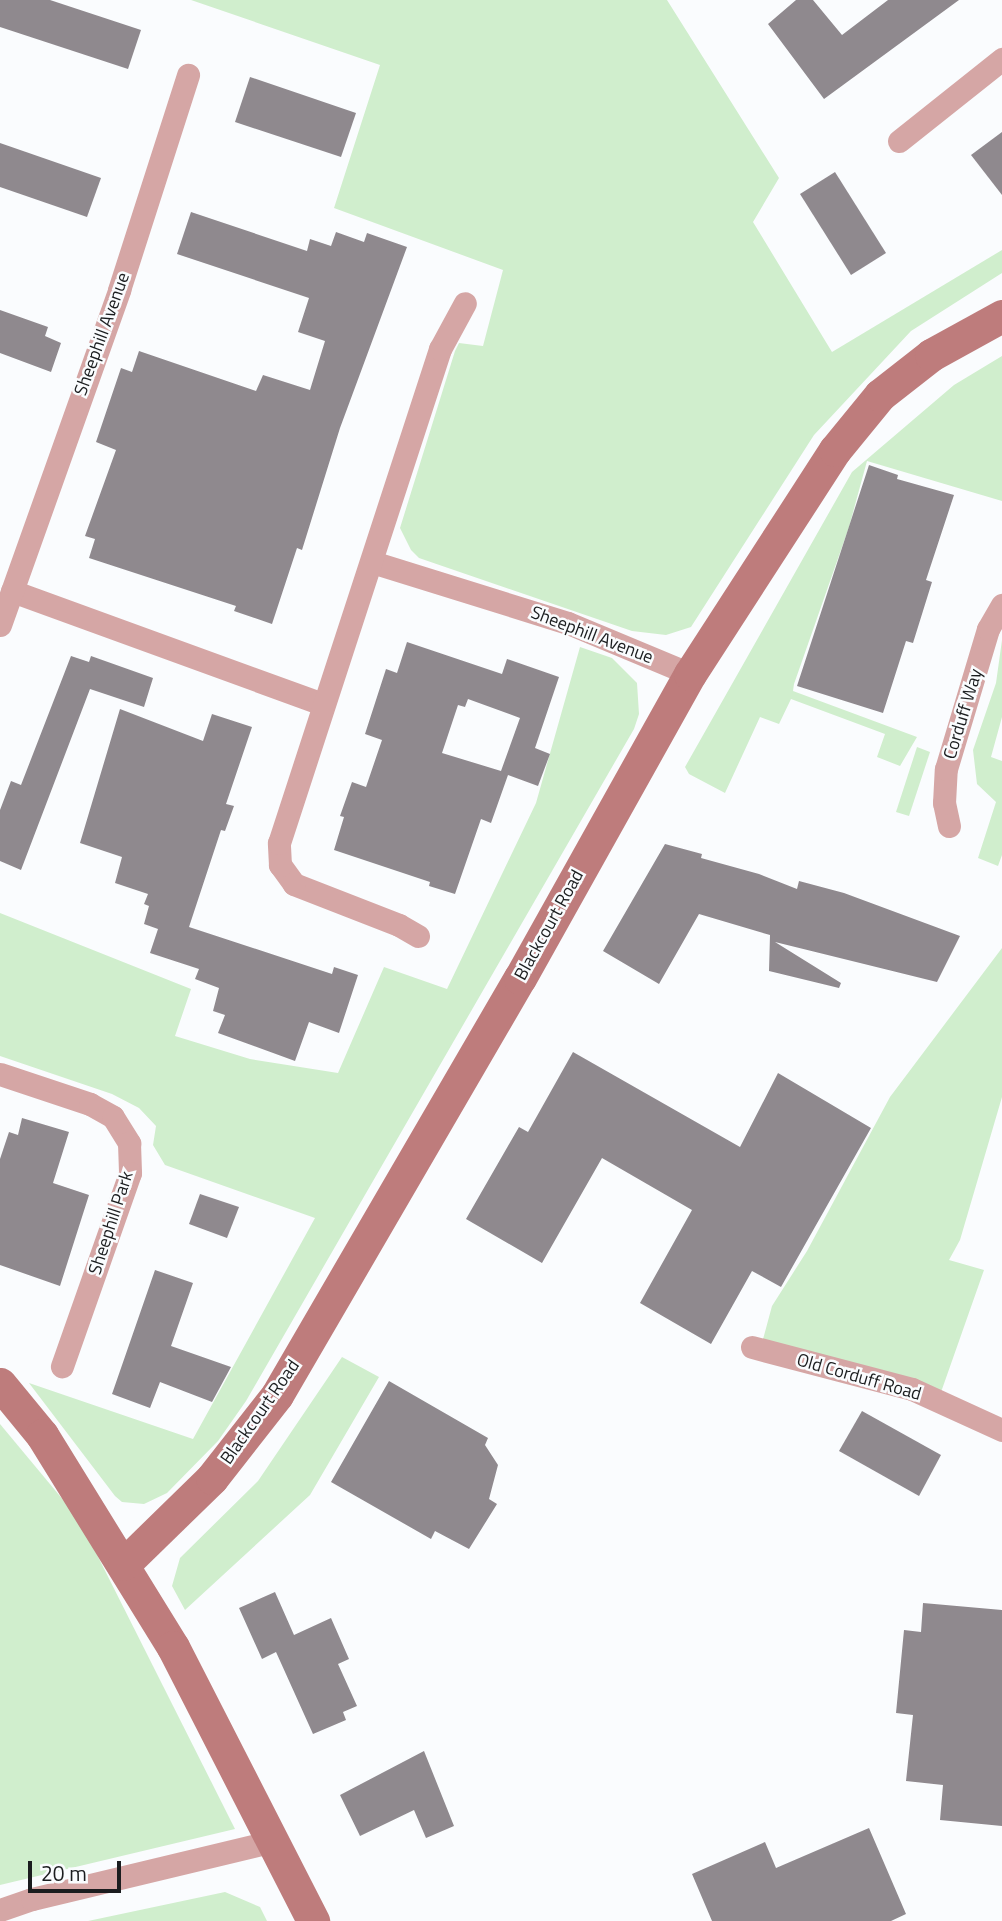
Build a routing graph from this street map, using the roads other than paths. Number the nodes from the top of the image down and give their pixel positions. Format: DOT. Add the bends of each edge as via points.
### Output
graph roads {
  1 [pos="1002,59"];
  2 [pos="188,75"];
  3 [pos="899,141"];
  4 [pos="465,303"];
  5 [pos="1002,316"];
  6 [pos="372,562"];
  7 [pos="12,591"];
  8 [pos="1002,605"];
  9 [pos="0,625"];
  10 [pos="690,674"];
  11 [pos="322,704"];
  12 [pos="949,827"];
  13 [pos="418,936"];
  14 [pos="0,1074"];
  15 [pos="752,1348"];
  16 [pos="62,1366"];
  17 [pos="0,1384"];
  18 [pos="1002,1430"];
  19 [pos="124,1564"];
  20 [pos="273,1841"];
  21 [pos="0,1910"];
  22 [pos="313,1921"];
  1 -- 3 [label="street"];
  2 -- 7 [label="street, Sheephill Avenue" via="119,290"];
  4 -- 6 [label="street" via="440,349"];
  5 -- 10 [label="street, Blackcourt Road" via="931,355 880,395 835,450"];
  6 -- 10 [label="street, Sheephill Avenue" via="568,623"];
  6 -- 11 [label="street"];
  7 -- 9 [label="street, Sheephill Avenue"];
  7 -- 11 [label="street"];
  8 -- 12 [label="street, Corduff Way" via="988,629 946,769 944,803"];
  10 -- 19 [label="street, Blackcourt Road" via="520,978 276,1395 212,1478"];
  11 -- 13 [label="street" via="281,833 280,865 294,884"];
  14 -- 16 [label="street, Sheephill Park" via="90,1104 113,1117 129,1143 130,1173"];
  15 -- 18 [label="street, Old Corduff Road" via="912,1389"];
  17 -- 19 [label="street" via="42,1435"];
  19 -- 20 [label="street" via="173,1647"];
  20 -- 21 [label="street"];
  20 -- 22 [label="street"];
}
